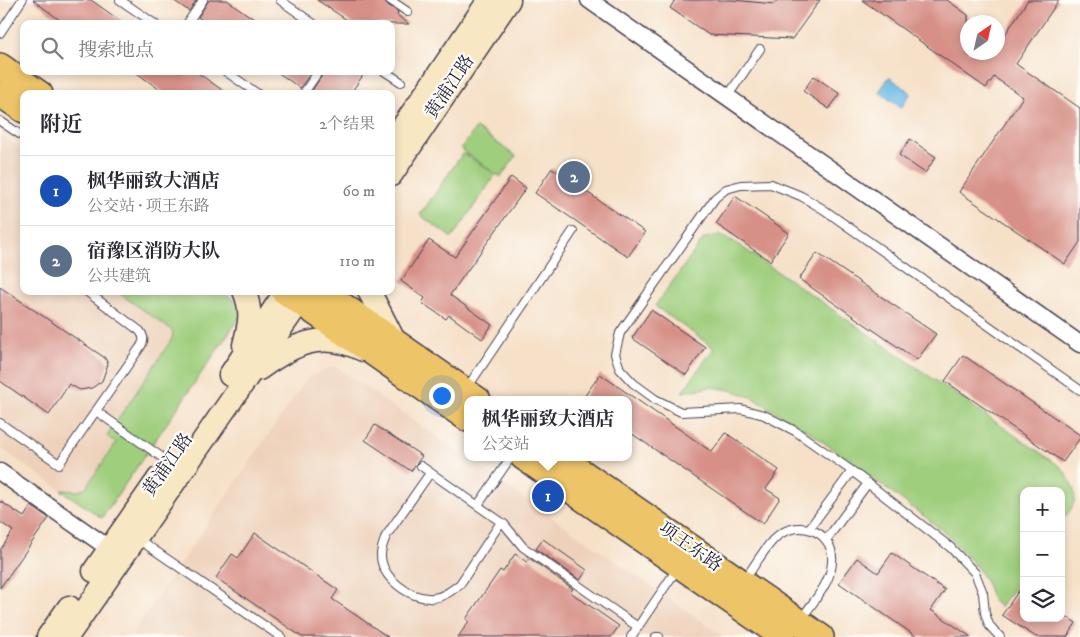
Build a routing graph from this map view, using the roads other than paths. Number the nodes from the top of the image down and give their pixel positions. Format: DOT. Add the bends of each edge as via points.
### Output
graph roads {
  1 [pos="22,0"];
  2 [pos="120,0"];
  3 [pos="203,0"];
  4 [pos="280,0"];
  5 [pos="390,0"];
  6 [pos="488,0"];
  7 [pos="509,0"];
  8 [pos="589,0"];
  9 [pos="408,12"];
  10 [pos="149,20"];
  11 [pos="190,20"];
  12 [pos="308,20"];
  13 [pos="0,33"];
  14 [pos="760,49"];
  15 [pos="0,66"];
  16 [pos="231,75"];
  17 [pos="316,75"];
  18 [pos="390,75"];
  19 [pos="401,82"];
  20 [pos="34,90"];
  21 [pos="252,90"];
  22 [pos="306,90"];
  23 [pos="0,94"];
  24 [pos="727,97"];
  25 [pos="20,107"];
  26 [pos="0,121"];
  27 [pos="20,134"];
  28 [pos="395,138"];
  29 [pos="395,169"];
  30 [pos="573,231"];
  31 [pos="91,295"];
  32 [pos="292,295"];
  33 [pos="295,295"];
  34 [pos="326,295"];
  35 [pos="370,295"];
  36 [pos="242,299"];
  37 [pos="1080,344"];
  38 [pos="388,350"];
  39 [pos="240,374"];
  40 [pos="1080,390"];
  41 [pos="468,396"];
  42 [pos="464,403"];
  43 [pos="96,411"];
  44 [pos="0,423"];
  45 [pos="508,461"];
  46 [pos="529,461"];
  47 [pos="565,461"];
  48 [pos="421,466"];
  49 [pos="176,467"];
  50 [pos="852,471"];
  51 [pos="0,472"];
  52 [pos="430,473"];
  53 [pos="868,483"];
  54 [pos="478,505"];
  55 [pos="501,522"];
  56 [pos="808,529"];
  57 [pos="136,538"];
  58 [pos="827,539"];
  59 [pos="116,553"];
  60 [pos="680,566"];
  61 [pos="737,592"];
  62 [pos="638,626"];
  63 [pos="792,630"];
  64 [pos="48,637"];
  65 [pos="67,637"];
  66 [pos="282,637"];
  67 [pos="631,637"];
  68 [pos="820,637"];
  69 [pos="1000,637"];
  1 -- 13 [label="lane"];
  2 -- 10 [label="lane"];
  3 -- 11 [label="lane"];
  4 -- 12 [label="lane"];
  5 -- 9 [label="lane"];
  6 -- 28 [label="street, 黄浦江路"];
  7 -- 29 [label="street, 黄浦江路"];
  8 -- 24 [label="street"];
  14 -- 24 [label="lane"];
  15 -- 20 [label="main road"];
  16 -- 21 [label="lane"];
  17 -- 22 [label="lane"];
  18 -- 19 [label="lane"];
  23 -- 25 [label="main road"];
  24 -- 37 [label="street"];
  26 -- 27 [label="lane"];
  30 -- 41 [label="lane"];
  31 -- 43 [label="lane" via="144,335 140,349"];
  32 -- 39 [label="street, 黄浦江路"];
  33 -- 38 [label="main road"];
  34 -- 38 [label="main road"];
  35 -- 38 [label="street"];
  36 -- 39 [label="street" via="249,303 251,313"];
  38 -- 39 [label="street" via="325,340 284,352"];
  38 -- 42 [label="main road"];
  39 -- 49 [label="street, 黄浦江路"];
  40 -- 50 [label="lane" via="808,200 771,184 726,189 715,198 620,333 615,354 620,369 632,383 681,412 741,408 764,415 795,431"];
  43 -- 44 [label="lane" via="59,464"];
  43 -- 49 [label="lane"];
  45 -- 54 [label="lane"];
  46 -- 60 [label="main road, 项王东路"];
  47 -- 61 [label="main road, 项王东路"];
  48 -- 52 [label="lane"];
  49 -- 57 [label="street, 黄浦江路"];
  49 -- 59 [label="street, 黄浦江路"];
  50 -- 53 [label="lane"];
  50 -- 56 [label="lane"];
  51 -- 59 [label="street"];
  52 -- 54 [label="lane"];
  52 -- 55 [label="lane" via="386,536 382,548 381,556 389,575 408,592 432,598 443,596 460,584"];
  53 -- 58 [label="lane"];
  53 -- 69 [label="lane" via="950,547 976,573 989,625"];
  54 -- 55 [label="lane"];
  55 -- 62 [label="lane" via="523,547"];
  56 -- 58 [label="lane"];
  56 -- 61 [label="lane" via="802,527 785,531 773,539"];
  57 -- 59 [label="street, 黄浦江路"];
  57 -- 66 [label="lane"];
  58 -- 63 [label="lane" via="832,550 828,580"];
  59 -- 64 [label="street, 黄浦江路"];
  59 -- 65 [label="street, 黄浦江路"];
  60 -- 61 [label="main road, 项王东路"];
  60 -- 62 [label="lane"];
  61 -- 63 [label="main road, 项王东路"];
  62 -- 67 [label="lane"];
  63 -- 68 [label="main road, 项王东路"];
}
